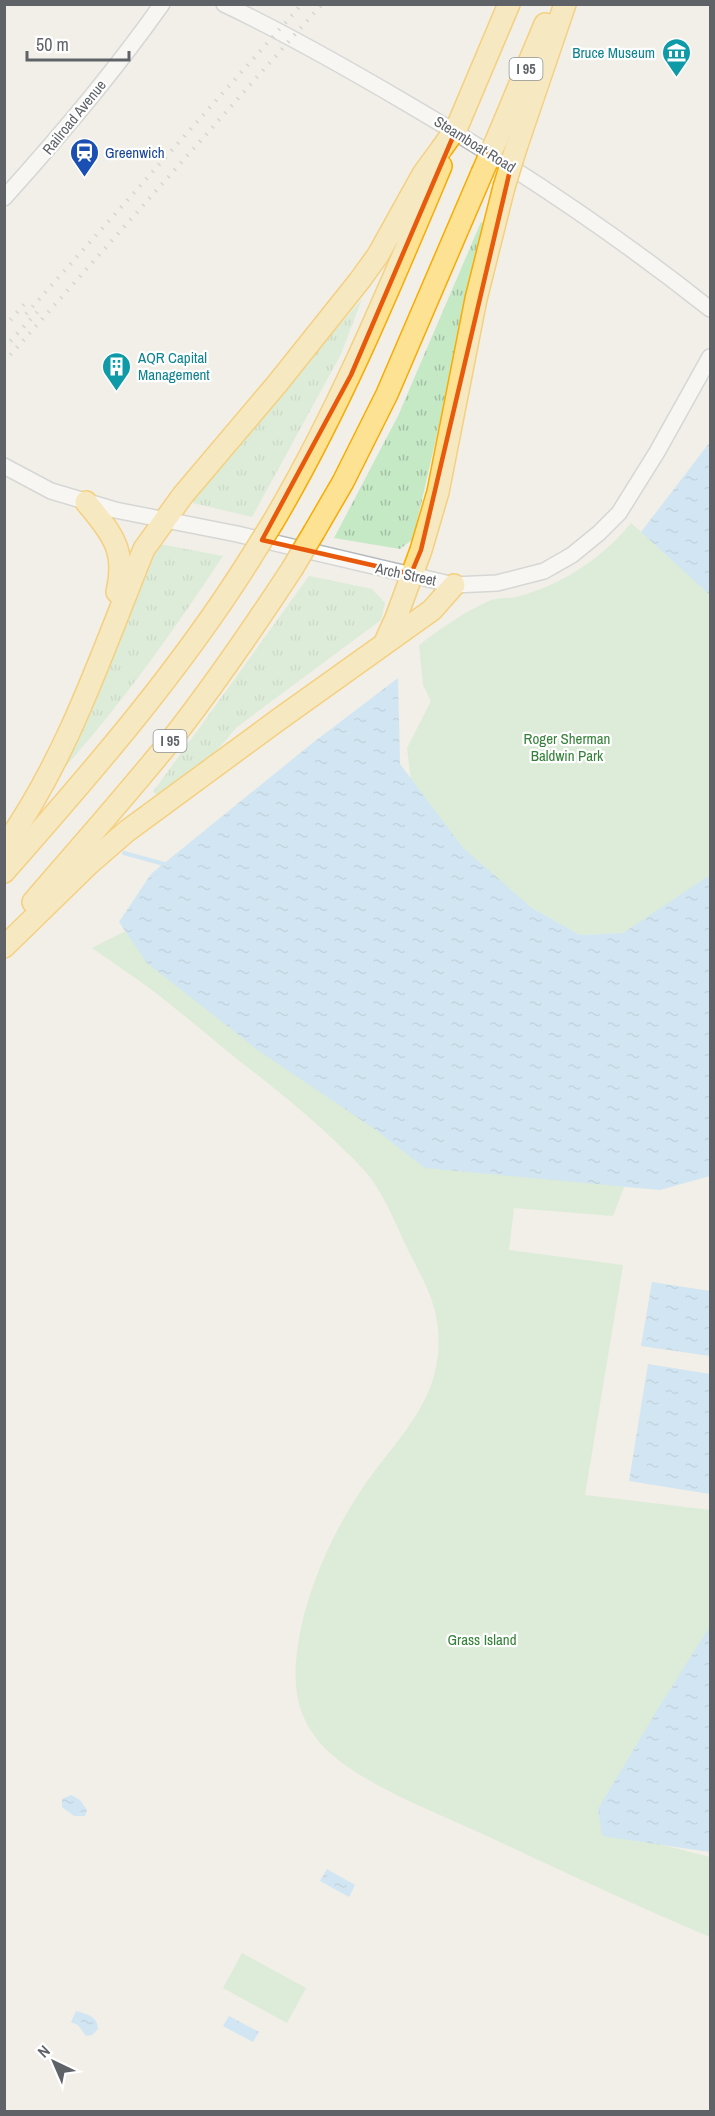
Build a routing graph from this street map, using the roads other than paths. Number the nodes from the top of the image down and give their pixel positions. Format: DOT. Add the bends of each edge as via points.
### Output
graph roads {
  1 [pos="162,4"];
  2 [pos="224,4"];
  3 [pos="509,4"];
  4 [pos="553,4"];
  5 [pos="565,4"];
  6 [pos="444,150"];
  7 [pos="4,198"];
  8 [pos="711,309"];
  9 [pos="711,357"];
  10 [pos="4,466"];
  11 [pos="86,502"];
  12 [pos="164,519"];
  13 [pos="411,574"];
  14 [pos="454,585"];
  15 [pos="384,643"];
  16 [pos="94,672"];
  17 [pos="4,847"];
  18 [pos="4,872"];
  19 [pos="39,904"];
  20 [pos="7,938"];
  1 -- 7 [label="main road, Railroad Avenue"];
  2 -- 8 [label="main road, Steamboat Road" via="288,35 537,182 615,235"];
  3 -- 6 [label="highway, I 95, bridge"];
  4 -- 19 [label="highway, I 95, bridge" via="387,394 315,532 238,651"];
  5 -- 13 [label="highway, bridge" via="504,187 478,290 438,492"];
  6 -- 12 [label="highway" via="423,174 360,280"];
  6 -- 18 [label="highway, I 95, bridge" via="351,375 273,522 168,678"];
  9 -- 14 [label="main road, Arch Street" via="657,452 618,513 599,533 544,571 497,583"];
  10 -- 11 [label="main road, Arch Street" via="51,491"];
  11 -- 12 [label="main road, Arch Street"];
  11 -- 16 [label="highway" via="115,539 121,566 114,609"];
  12 -- 13 [label="main road, Arch Street"];
  12 -- 16 [label="highway" via="144,549"];
  13 -- 14 [label="main road, Arch Street"];
  13 -- 15 [label="highway"];
  14 -- 15 [label="highway" via="432,610"];
  15 -- 19 [label="highway" via="127,831"];
  16 -- 17 [label="highway" via="54,765"];
  19 -- 20 [label="highway"];
}
